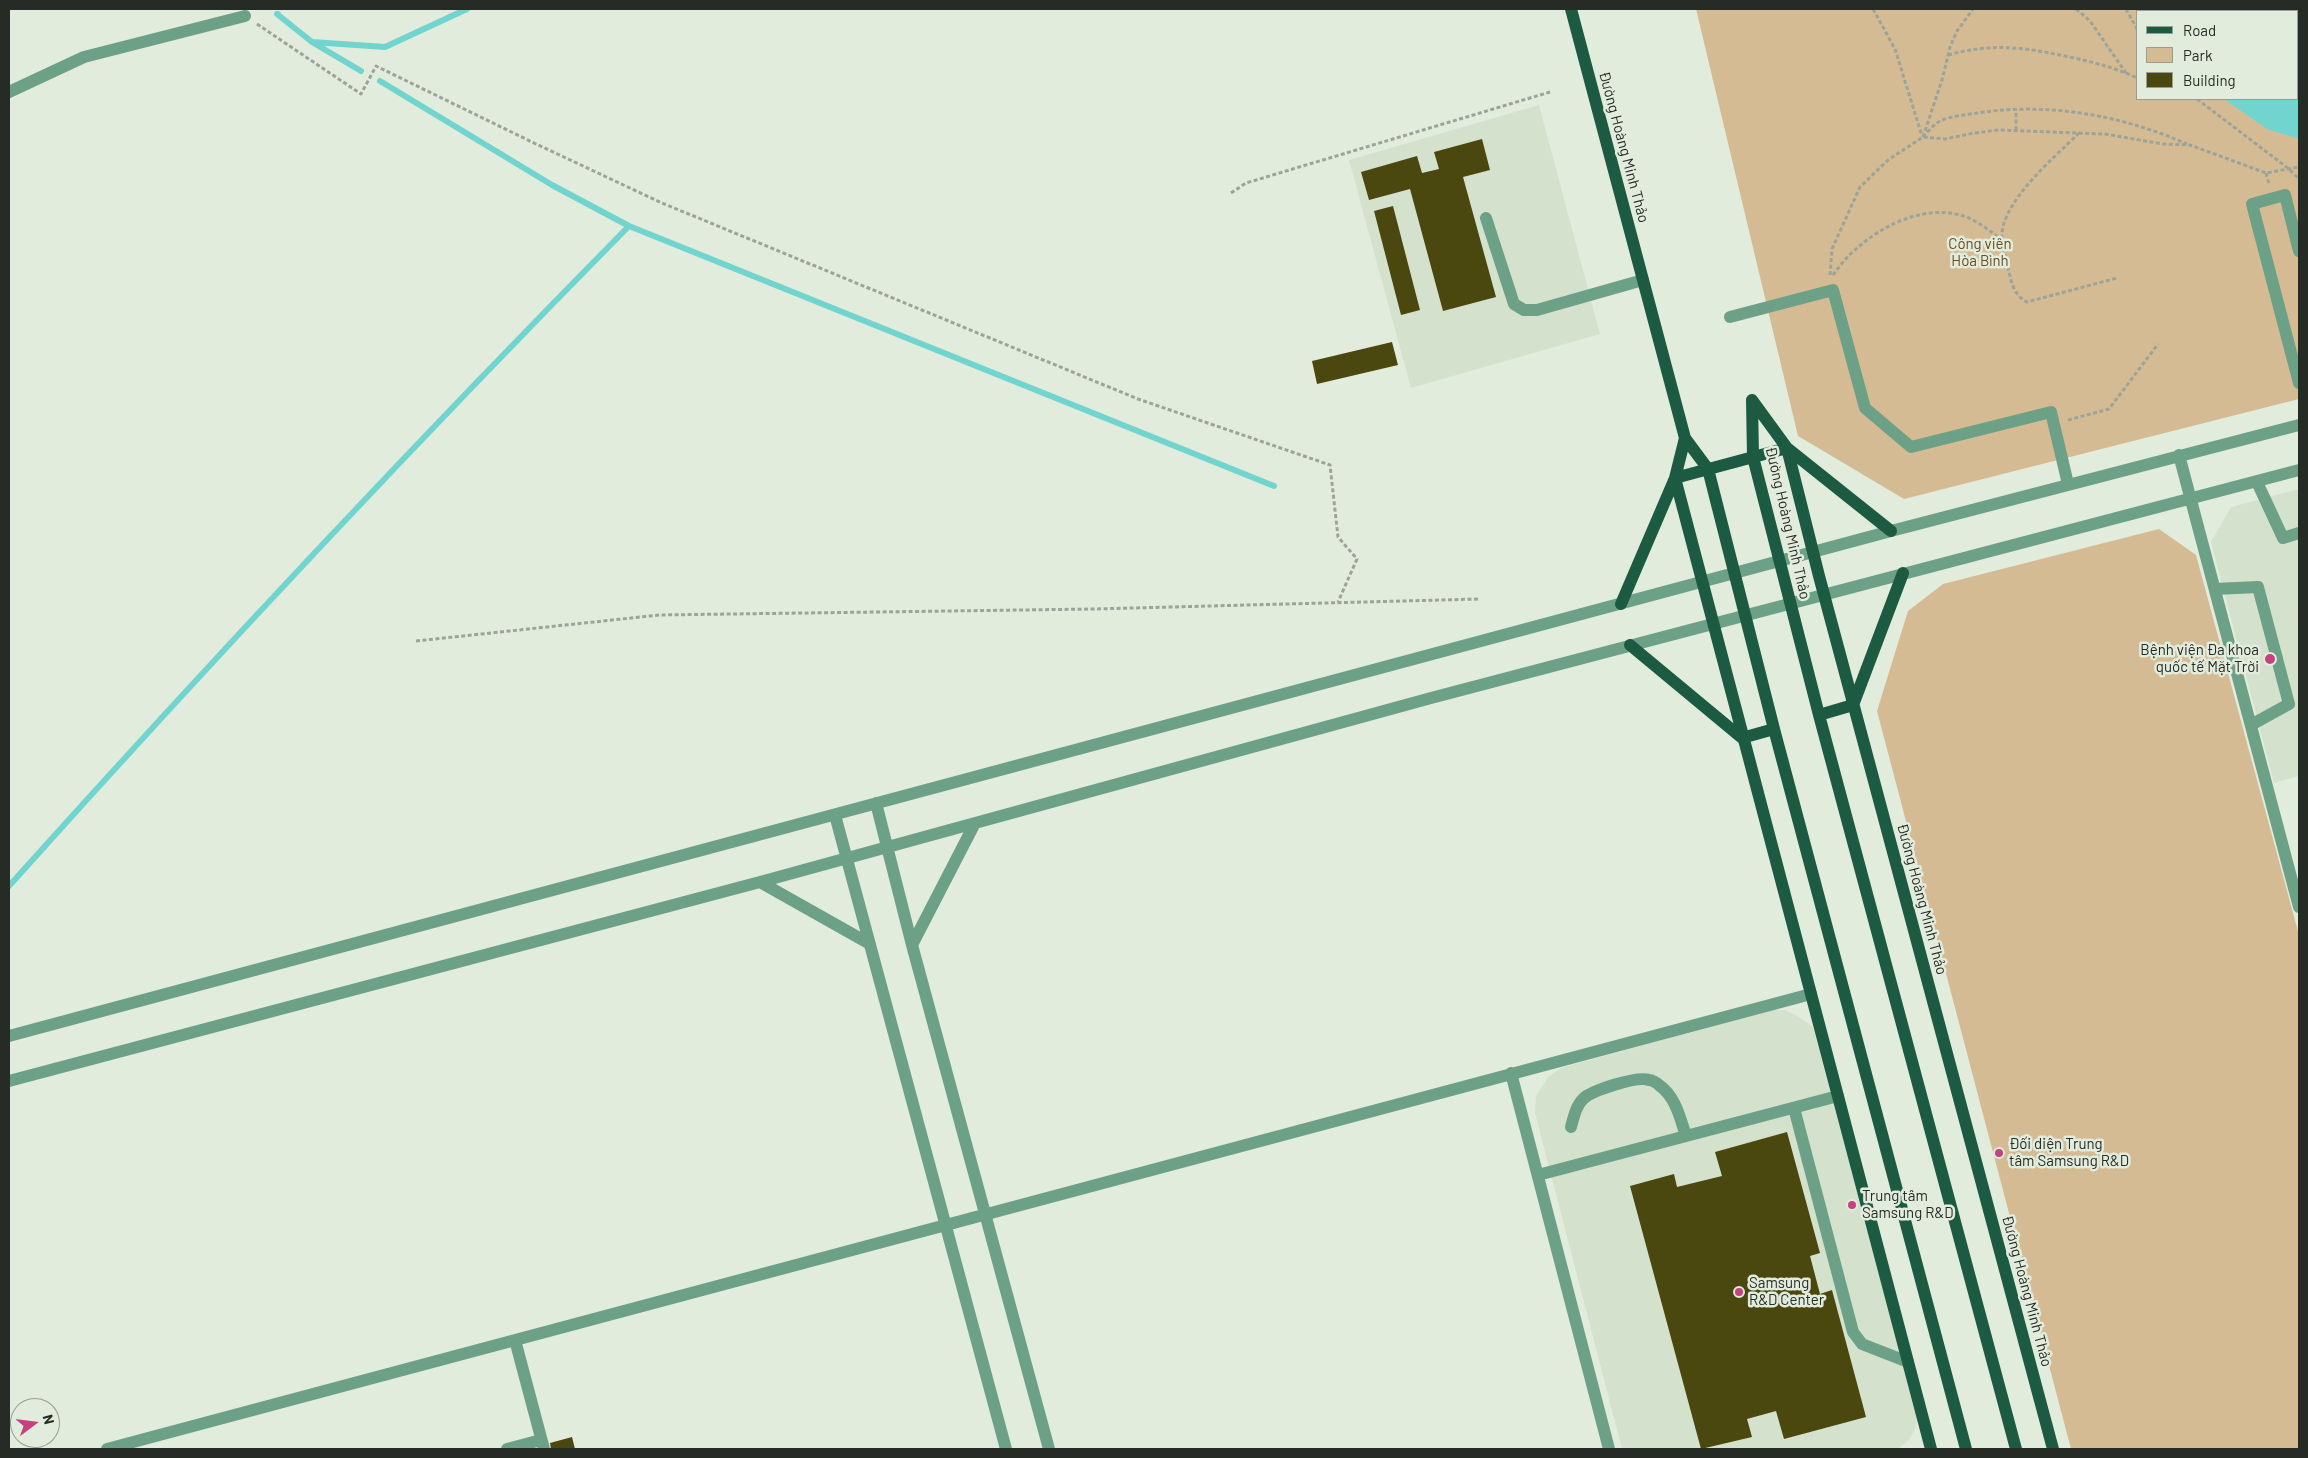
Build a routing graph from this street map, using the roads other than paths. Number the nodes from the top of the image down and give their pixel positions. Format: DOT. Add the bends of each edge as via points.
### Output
graph roads {
  1 [pos="1571,9"];
  2 [pos="245,16"];
  3 [pos="9,92"];
  4 [pos="1486,218"];
  5 [pos="2299,251"];
  6 [pos="1643,280"];
  7 [pos="1730,317"];
  8 [pos="2299,383"];
  9 [pos="2299,425"];
  10 [pos="1685,438"];
  11 [pos="1787,448"];
  12 [pos="2180,455"];
  13 [pos="1753,457"];
  14 [pos="1708,469"];
  15 [pos="2299,470"];
  16 [pos="1675,478"];
  17 [pos="2257,482"];
  18 [pos="2068,484"];
  19 [pos="2191,500"];
  20 [pos="1891,531"];
  21 [pos="2299,533"];
  22 [pos="1812,552"];
  23 [pos="1779,561"];
  24 [pos="1735,573"];
  25 [pos="1903,573"];
  26 [pos="1702,582"];
  27 [pos="2215,589"];
  28 [pos="1824,594"];
  29 [pos="1790,603"];
  30 [pos="1621,604"];
  31 [pos="1745,615"];
  32 [pos="1713,623"];
  33 [pos="1630,645"];
  34 [pos="1854,705"];
  35 [pos="1819,714"];
  36 [pos="2251,725"];
  37 [pos="1774,729"];
  38 [pos="1742,738"];
  39 [pos="876,804"];
  40 [pos="835,815"];
  41 [pos="975,823"];
  42 [pos="886,847"];
  43 [pos="846,858"];
  44 [pos="760,882"];
  45 [pos="2299,906"];
  46 [pos="870,944"];
  47 [pos="912,944"];
  48 [pos="1811,994"];
  49 [pos="9,1036"];
  50 [pos="1511,1073"];
  51 [pos="9,1081"];
  52 [pos="1838,1096"];
  53 [pos="1794,1108"];
  54 [pos="1571,1127"];
  55 [pos="1686,1136"];
  56 [pos="1538,1175"];
  57 [pos="986,1213"];
  58 [pos="946,1224"];
  59 [pos="515,1340"];
  60 [pos="1908,1362"];
  61 [pos="542,1445"];
  62 [pos="107,1449"];
  63 [pos="507,1449"];
  64 [pos="1006,1449"];
  65 [pos="1049,1449"];
  66 [pos="1609,1449"];
  67 [pos="1931,1449"];
  68 [pos="1966,1449"];
  69 [pos="2016,1449"];
  70 [pos="2053,1449"];
  1 -- 6 [label="main road, Đường Hoàng Minh Thảo"];
  2 -- 3 [label="street" via="84,57"];
  4 -- 6 [label="street" via="1514,304 1524,310 1537,310"];
  5 -- 8 [label="street" via="2285,195 2252,204"];
  6 -- 10 [label="main road, Đường Hoàng Minh Thảo"];
  7 -- 18 [label="street" via="1833,290 1864,408 1911,447 2051,412"];
  9 -- 12 [label="street"];
  10 -- 14 [label="main road, Đường Hoàng Minh Thảo"];
  10 -- 16 [label="main road, Đường Hoàng Minh Thảo"];
  11 -- 13 [label="main road"];
  11 -- 13 [label="main road, Đường Hoàng Minh Thảo" via="1752,400"];
  11 -- 20 [label="main road"];
  11 -- 22 [label="main road, Đường Hoàng Minh Thảo"];
  12 -- 18 [label="street"];
  12 -- 19 [label="street"];
  13 -- 14 [label="main road"];
  13 -- 23 [label="main road, Đường Hoàng Minh Thảo"];
  14 -- 16 [label="main road"];
  14 -- 24 [label="main road, Đường Hoàng Minh Thảo"];
  15 -- 17 [label="street"];
  16 -- 26 [label="main road, Đường Hoàng Minh Thảo"];
  16 -- 30 [label="main road"];
  17 -- 19 [label="street"];
  17 -- 21 [label="street" via="2283,538"];
  18 -- 20 [label="street"];
  19 -- 25 [label="street"];
  19 -- 27 [label="street"];
  20 -- 22 [label="street"];
  22 -- 23 [label="street"];
  22 -- 28 [label="main road, Đường Hoàng Minh Thảo"];
  23 -- 24 [label="street"];
  23 -- 29 [label="main road, Đường Hoàng Minh Thảo"];
  24 -- 26 [label="street"];
  24 -- 31 [label="main road, Đường Hoàng Minh Thảo"];
  25 -- 28 [label="street"];
  25 -- 34 [label="main road"];
  26 -- 30 [label="street"];
  26 -- 32 [label="main road, Đường Hoàng Minh Thảo"];
  27 -- 36 [label="street"];
  27 -- 36 [label="street" via="2258,587 2289,704"];
  28 -- 29 [label="street"];
  28 -- 34 [label="main road, Đường Hoàng Minh Thảo"];
  29 -- 31 [label="street"];
  29 -- 35 [label="main road, Đường Hoàng Minh Thảo"];
  30 -- 39 [label="street"];
  31 -- 32 [label="street"];
  31 -- 37 [label="main road, Đường Hoàng Minh Thảo"];
  32 -- 33 [label="street"];
  32 -- 38 [label="main road, Đường Hoàng Minh Thảo"];
  33 -- 38 [label="main road"];
  33 -- 41 [label="street"];
  34 -- 35 [label="main road"];
  34 -- 70 [label="main road, Đường Hoàng Minh Thảo"];
  35 -- 69 [label="main road, Đường Hoàng Minh Thảo"];
  36 -- 45 [label="street"];
  37 -- 38 [label="main road"];
  37 -- 68 [label="main road, Đường Hoàng Minh Thảo"];
  38 -- 48 [label="main road, Đường Hoàng Minh Thảo"];
  39 -- 40 [label="street"];
  39 -- 42 [label="street"];
  40 -- 43 [label="street"];
  40 -- 49 [label="street"];
  41 -- 42 [label="street"];
  41 -- 47 [label="street"];
  42 -- 43 [label="street"];
  42 -- 47 [label="street"];
  43 -- 44 [label="street"];
  43 -- 46 [label="street"];
  44 -- 46 [label="street"];
  44 -- 51 [label="street"];
  46 -- 58 [label="street"];
  47 -- 57 [label="street"];
  48 -- 50 [label="street"];
  48 -- 52 [label="main road, Đường Hoàng Minh Thảo"];
  50 -- 56 [label="street"];
  50 -- 57 [label="street"];
  52 -- 53 [label="street"];
  52 -- 60 [label="main road, Đường Hoàng Minh Thảo"];
  53 -- 55 [label="street"];
  53 -- 60 [label="street" via="1854,1332 1862,1344"];
  54 -- 55 [label="street" via="1575,1110 1584,1098 1595,1091 1640,1079 1650,1080 1670,1096"];
  55 -- 56 [label="street"];
  56 -- 66 [label="street"];
  57 -- 58 [label="street"];
  57 -- 65 [label="street"];
  58 -- 59 [label="street"];
  58 -- 64 [label="street"];
  59 -- 61 [label="street"];
  59 -- 62 [label="street"];
  60 -- 67 [label="main road, Đường Hoàng Minh Thảo"];
  61 -- 63 [label="street"];
}
